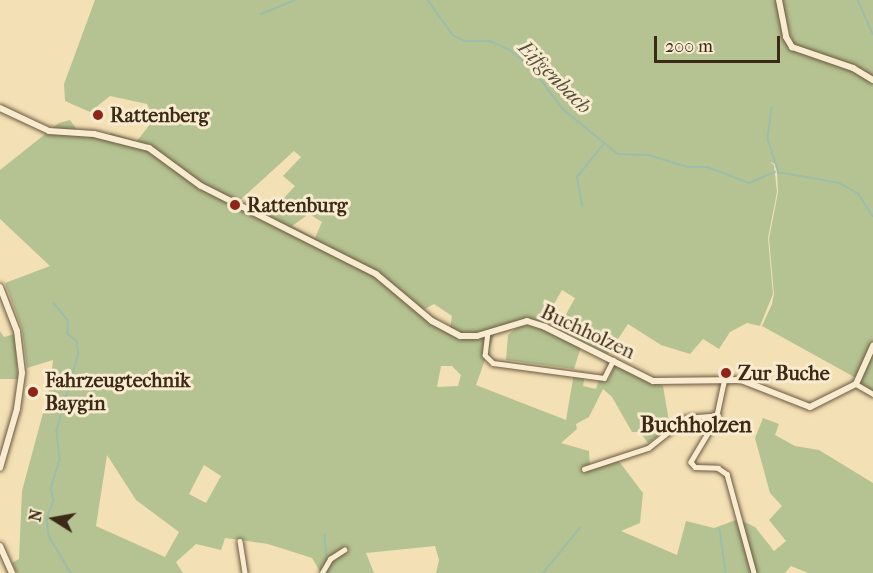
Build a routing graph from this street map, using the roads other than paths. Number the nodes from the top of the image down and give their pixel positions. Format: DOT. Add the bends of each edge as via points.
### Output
graph roads {
  1 [pos="778,0"];
  2 [pos="873,80"];
  3 [pos="0,108"];
  4 [pos="0,287"];
  5 [pos="488,332"];
  6 [pos="873,346"];
  7 [pos="613,360"];
  8 [pos="725,378"];
  9 [pos="856,384"];
  10 [pos="873,394"];
  11 [pos="718,415"];
  12 [pos="0,468"];
  13 [pos="584,469"];
  14 [pos="240,541"];
  15 [pos="0,546"];
  16 [pos="344,549"];
  17 [pos="323,571"];
  18 [pos="12,573"];
  19 [pos="245,573"];
  20 [pos="754,573"];
  1 -- 2 [label="street" via="792,47 854,68"];
  3 -- 5 [label="street, Buchholzen" via="49,131 94,134 149,148 201,186 376,274 440,326 464,337"];
  4 -- 12 [label="street" via="17,331 22,373 17,409"];
  5 -- 7 [label="street, Buchholzen" via="516,323 539,324"];
  5 -- 7 [label="street" via="485,355 493,363 604,378"];
  6 -- 9 [label="street"];
  7 -- 8 [label="street, Buchholzen" via="658,382"];
  8 -- 9 [label="street, Buchholzen" via="758,383 810,407"];
  8 -- 11 [label="street"];
  9 -- 10 [label="street"];
  11 -- 13 [label="street" via="686,418 648,448"];
  11 -- 20 [label="street" via="691,464 698,468 720,468 728,474"];
  14 -- 19 [label="street"];
  15 -- 18 [label="street"];
  16 -- 17 [label="street" via="330,559"];
}
